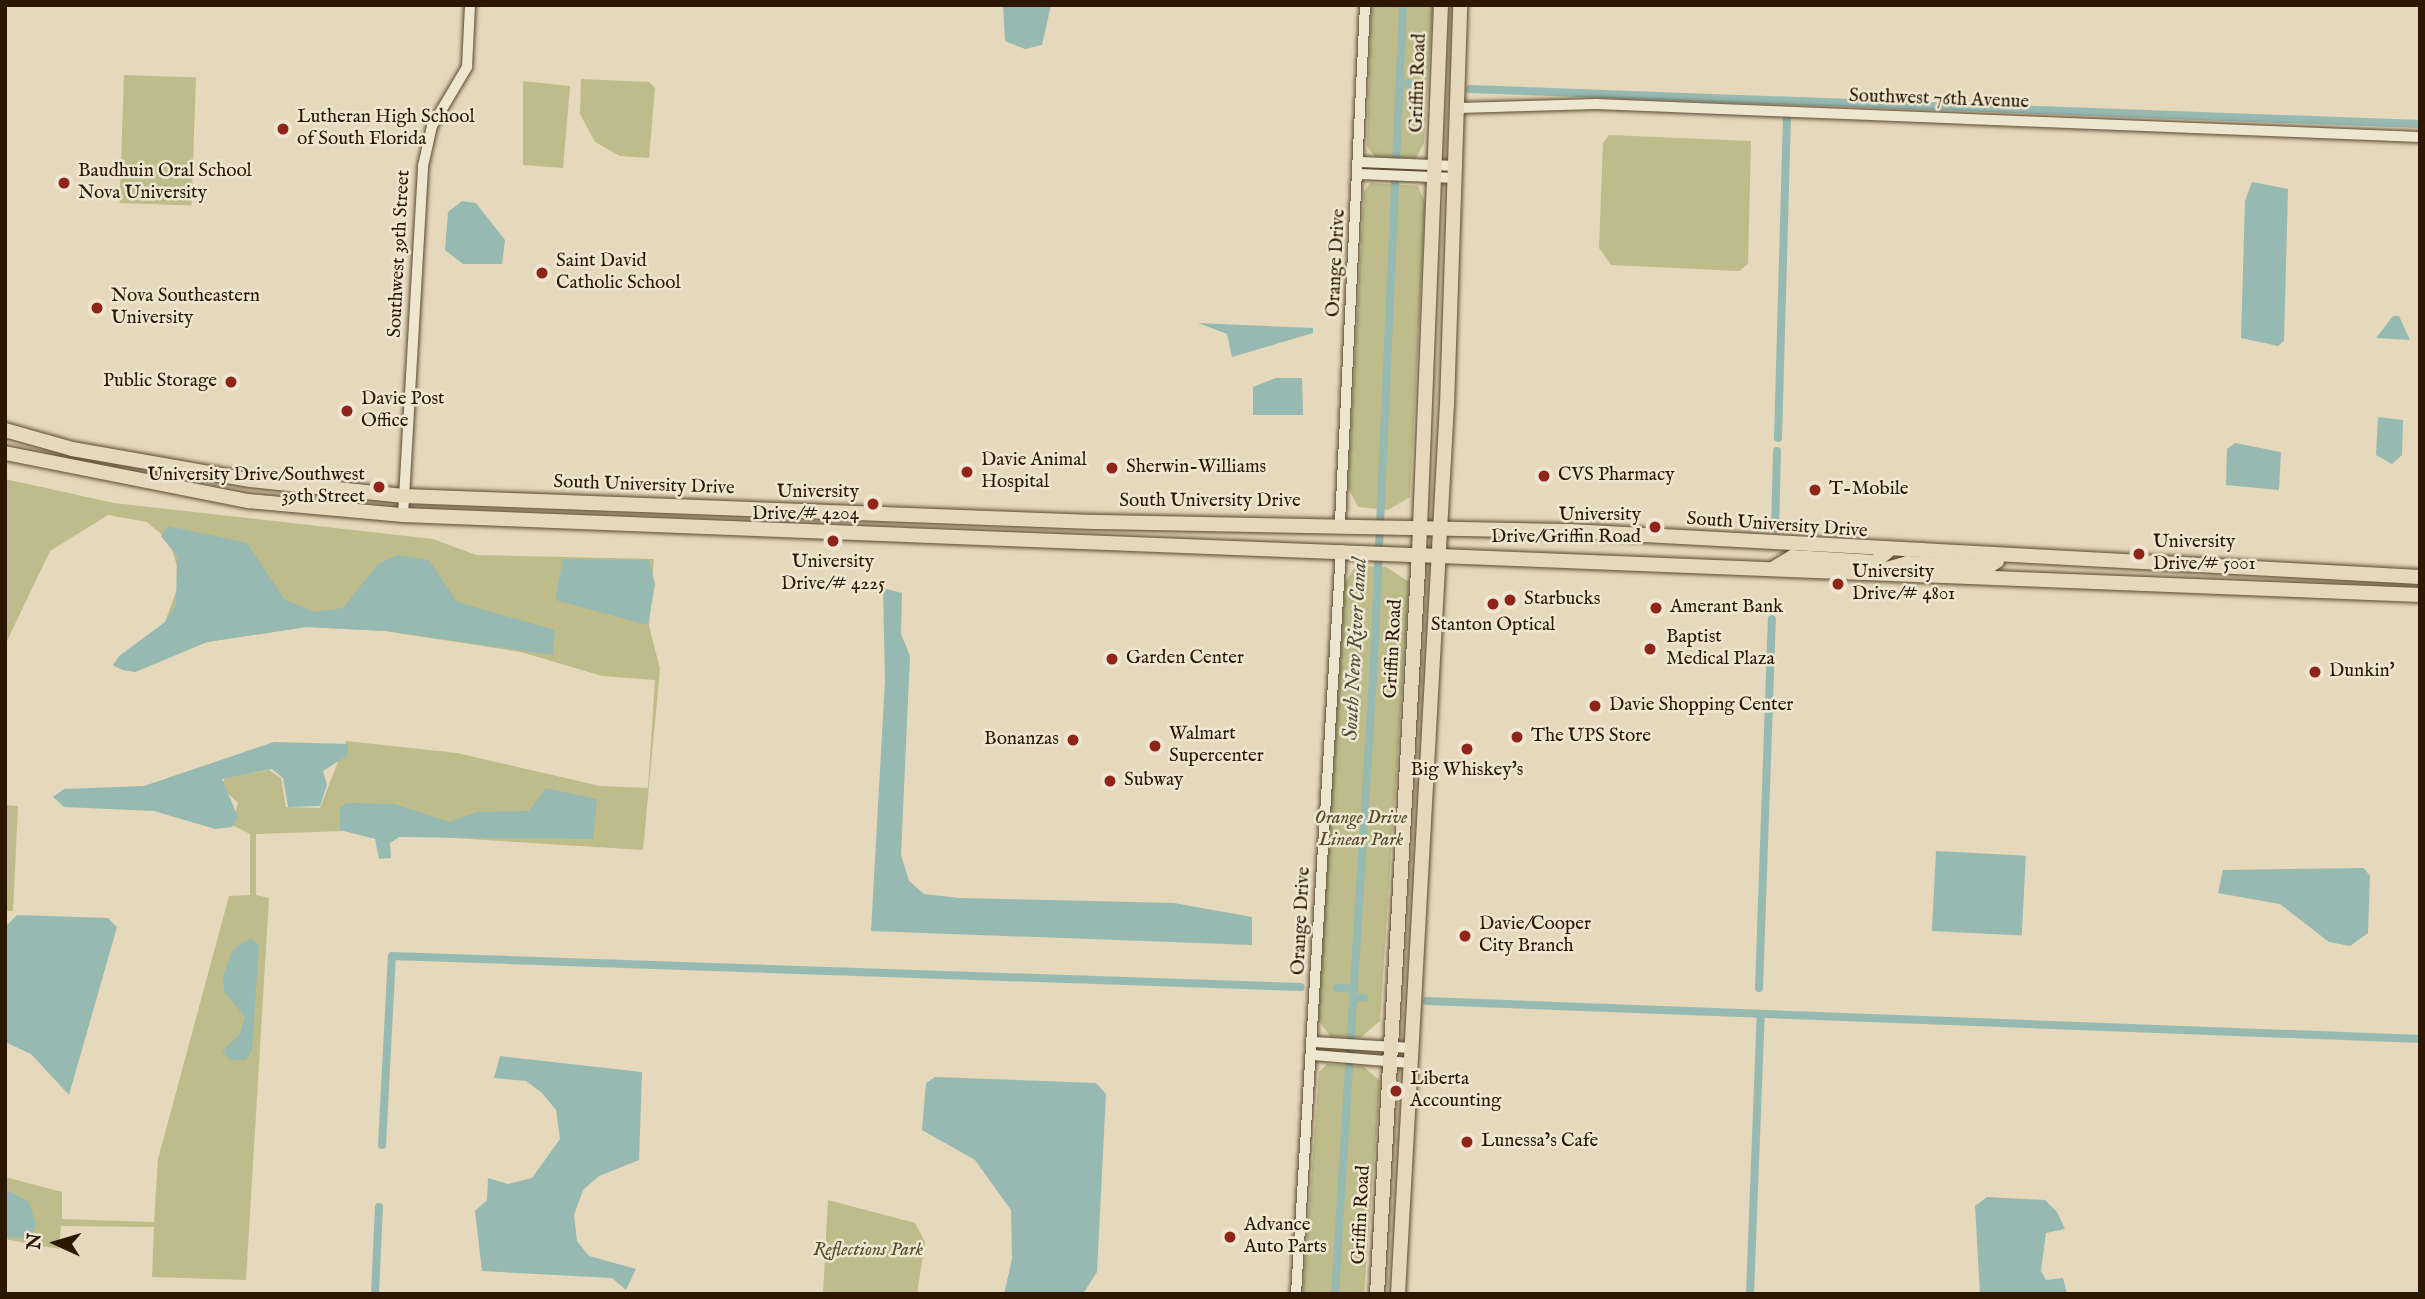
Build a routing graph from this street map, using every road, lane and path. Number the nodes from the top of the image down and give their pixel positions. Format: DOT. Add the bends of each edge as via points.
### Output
graph roads {
  1 [pos="470,5"];
  2 [pos="1365,5"];
  3 [pos="1441,5"];
  4 [pos="1460,5"];
  5 [pos="1458,108"];
  6 [pos="2420,136"];
  7 [pos="1359,168"];
  8 [pos="1434,171"];
  9 [pos="1457,172"];
  10 [pos="5,430"];
  11 [pos="5,453"];
  12 [pos="193,470"];
  13 [pos="86,473"];
  14 [pos="404,496"];
  15 [pos="667,506"];
  16 [pos="842,512"];
  17 [pos="403,516"];
  18 [pos="1340,522"];
  19 [pos="666,526"];
  20 [pos="1420,526"];
  21 [pos="1441,527"];
  22 [pos="841,533"];
  23 [pos="1751,543"];
  24 [pos="1341,550"];
  25 [pos="1419,552"];
  26 [pos="1887,552"];
  27 [pos="1440,554"];
  28 [pos="2001,558"];
  29 [pos="1636,562"];
  30 [pos="1773,569"];
  31 [pos="2275,571"];
  32 [pos="1858,573"];
  33 [pos="2373,575"];
  34 [pos="2420,577"];
  35 [pos="2173,584"];
  36 [pos="2420,586"];
  37 [pos="2272,589"];
  38 [pos="2384,593"];
  39 [pos="2420,595"];
  40 [pos="1396,947"];
  41 [pos="1416,986"];
  42 [pos="1314,1042"];
  43 [pos="1384,1053"];
  44 [pos="1313,1055"];
  45 [pos="1411,1056"];
  46 [pos="1296,1294"];
  47 [pos="1377,1294"];
  48 [pos="1398,1294"];
  1 -- 14 [label="street, Southwest 39th Street" via="467,67 432,126 422,166"];
  2 -- 7 [label="street, Orange Drive"];
  3 -- 8 [label="main road, Griffin Road"];
  4 -- 5 [label="main road, Griffin Road"];
  5 -- 6 [label="street, Southwest 76th Avenue" via="1596,104"];
  5 -- 9 [label="main road, Griffin Road"];
  7 -- 8 [label="street"];
  7 -- 18 [label="street, Orange Drive"];
  8 -- 9 [label="street"];
  8 -- 20 [label="main road, Griffin Road"];
  9 -- 21 [label="main road, Griffin Road"];
  10 -- 12 [label="main road, South University Drive"];
  11 -- 13 [label="main road, South University Drive"];
  12 -- 13 [label="main road" via="174,481 117,471"];
  12 -- 14 [label="main road, South University Drive"];
  13 -- 17 [label="main road, South University Drive" via="248,501"];
  14 -- 15 [label="main road, South University Drive"];
  14 -- 17 [label="street, Southwest 39th Street"];
  15 -- 16 [label="main road, South University Drive"];
  15 -- 19 [label="main road"];
  16 -- 18 [label="main road, South University Drive"];
  16 -- 22 [label="main road"];
  17 -- 19 [label="main road, South University Drive"];
  18 -- 20 [label="main road, South University Drive"];
  19 -- 22 [label="main road, South University Drive"];
  20 -- 21 [label="main road, South University Drive"];
  20 -- 25 [label="main road, Griffin Road"];
  21 -- 23 [label="main road, South University Drive"];
  21 -- 27 [label="main road, Griffin Road"];
  22 -- 24 [label="main road, South University Drive"];
  23 -- 26 [label="main road, South University Drive"];
  23 -- 29 [label="main road" via="1722,550 1644,545"];
  24 -- 25 [label="main road, South University Drive"];
  24 -- 42 [label="street, Orange Drive"];
  25 -- 27 [label="main road, South University Drive"];
  25 -- 40 [label="main road, Griffin Road"];
  26 -- 28 [label="main road, South University Drive"];
  26 -- 30 [label="main road" via="1875,562 1792,557"];
  27 -- 29 [label="main road, South University Drive"];
  27 -- 41 [label="main road, Griffin Road"];
  28 -- 31 [label="main road, South University Drive"];
  28 -- 32 [label="main road" via="1989,566 1907,563"];
  29 -- 30 [label="main road, South University Drive"];
  30 -- 32 [label="main road, South University Drive"];
  31 -- 33 [label="main road, South University Drive"];
  31 -- 35 [label="main road" via="2261,578 2185,575"];
  32 -- 35 [label="main road, South University Drive"];
  33 -- 34 [label="main road, South University Drive"];
  33 -- 37 [label="main road" via="2359,583 2295,582"];
  35 -- 37 [label="main road, South University Drive"];
  36 -- 38 [label="main road" via="2397,585"];
  37 -- 38 [label="main road, South University Drive"];
  38 -- 39 [label="main road, South University Drive"];
  40 -- 41 [label="main road" via="1403,972"];
  40 -- 43 [label="main road, Griffin Road"];
  41 -- 45 [label="main road, Griffin Road"];
  42 -- 43 [label="street"];
  42 -- 44 [label="street, Orange Drive"];
  43 -- 44 [label="street"];
  43 -- 45 [label="street"];
  43 -- 47 [label="main road, Griffin Road"];
  44 -- 46 [label="street, Orange Drive"];
  45 -- 48 [label="main road, Griffin Road"];
}
